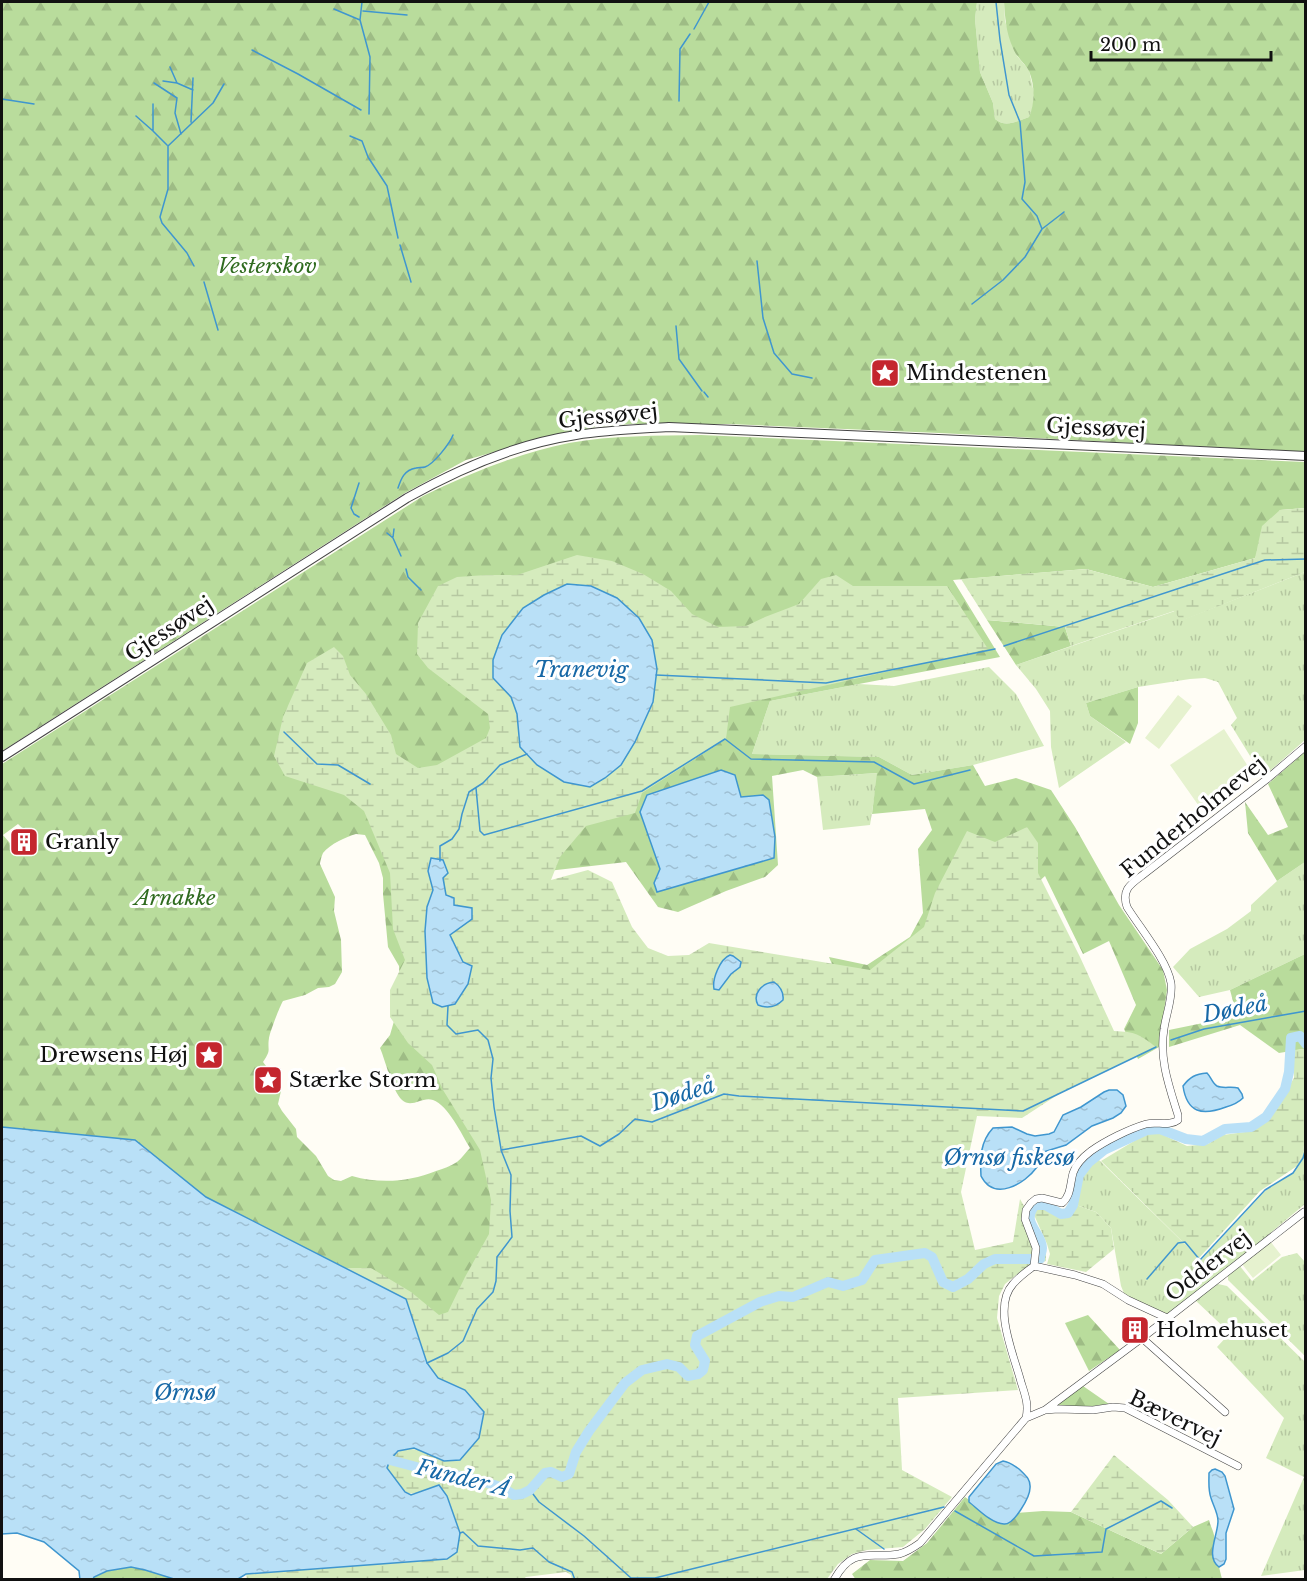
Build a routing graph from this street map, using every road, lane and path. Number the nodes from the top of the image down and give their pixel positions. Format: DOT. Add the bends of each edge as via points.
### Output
graph roads {
  1 [pos="1305,456"];
  2 [pos="1305,746"];
  3 [pos="2,757"];
  4 [pos="1304,1212"];
  5 [pos="1034,1266"];
  6 [pos="1167,1318"];
  7 [pos="1142,1338"];
  8 [pos="1045,1410"];
  9 [pos="1225,1412"];
  10 [pos="1026,1418"];
  11 [pos="1238,1466"];
  12 [pos="834,1580"];
  1 -- 3 [label="street, Gjessøvej" via="680,428 621,429 543,442 477,463 408,498"];
  2 -- 5 [label="street, Funderholmevej" via="1127,890 1127,907 1163,962 1171,984 1162,1051 1178,1120 1171,1124 1144,1124 1091,1151 1073,1173 1066,1200 1057,1203 1042,1198 1031,1203 1024,1219 1036,1248"];
  4 -- 6 [label="street, Oddervej"];
  5 -- 6 [label="street" via="1103,1284"];
  5 -- 10 [label="street" via="1013,1282 1003,1310 1028,1404"];
  6 -- 7 [label="street, Oddervej"];
  7 -- 8 [label="street, Oddervej"];
  7 -- 9 [label="street"];
  8 -- 10 [label="street, Bævervej"];
  8 -- 11 [label="street, Bævervej" via="1125,1408"];
  10 -- 12 [label="street" via="920,1543 898,1554 858,1557 848,1562"];
}
